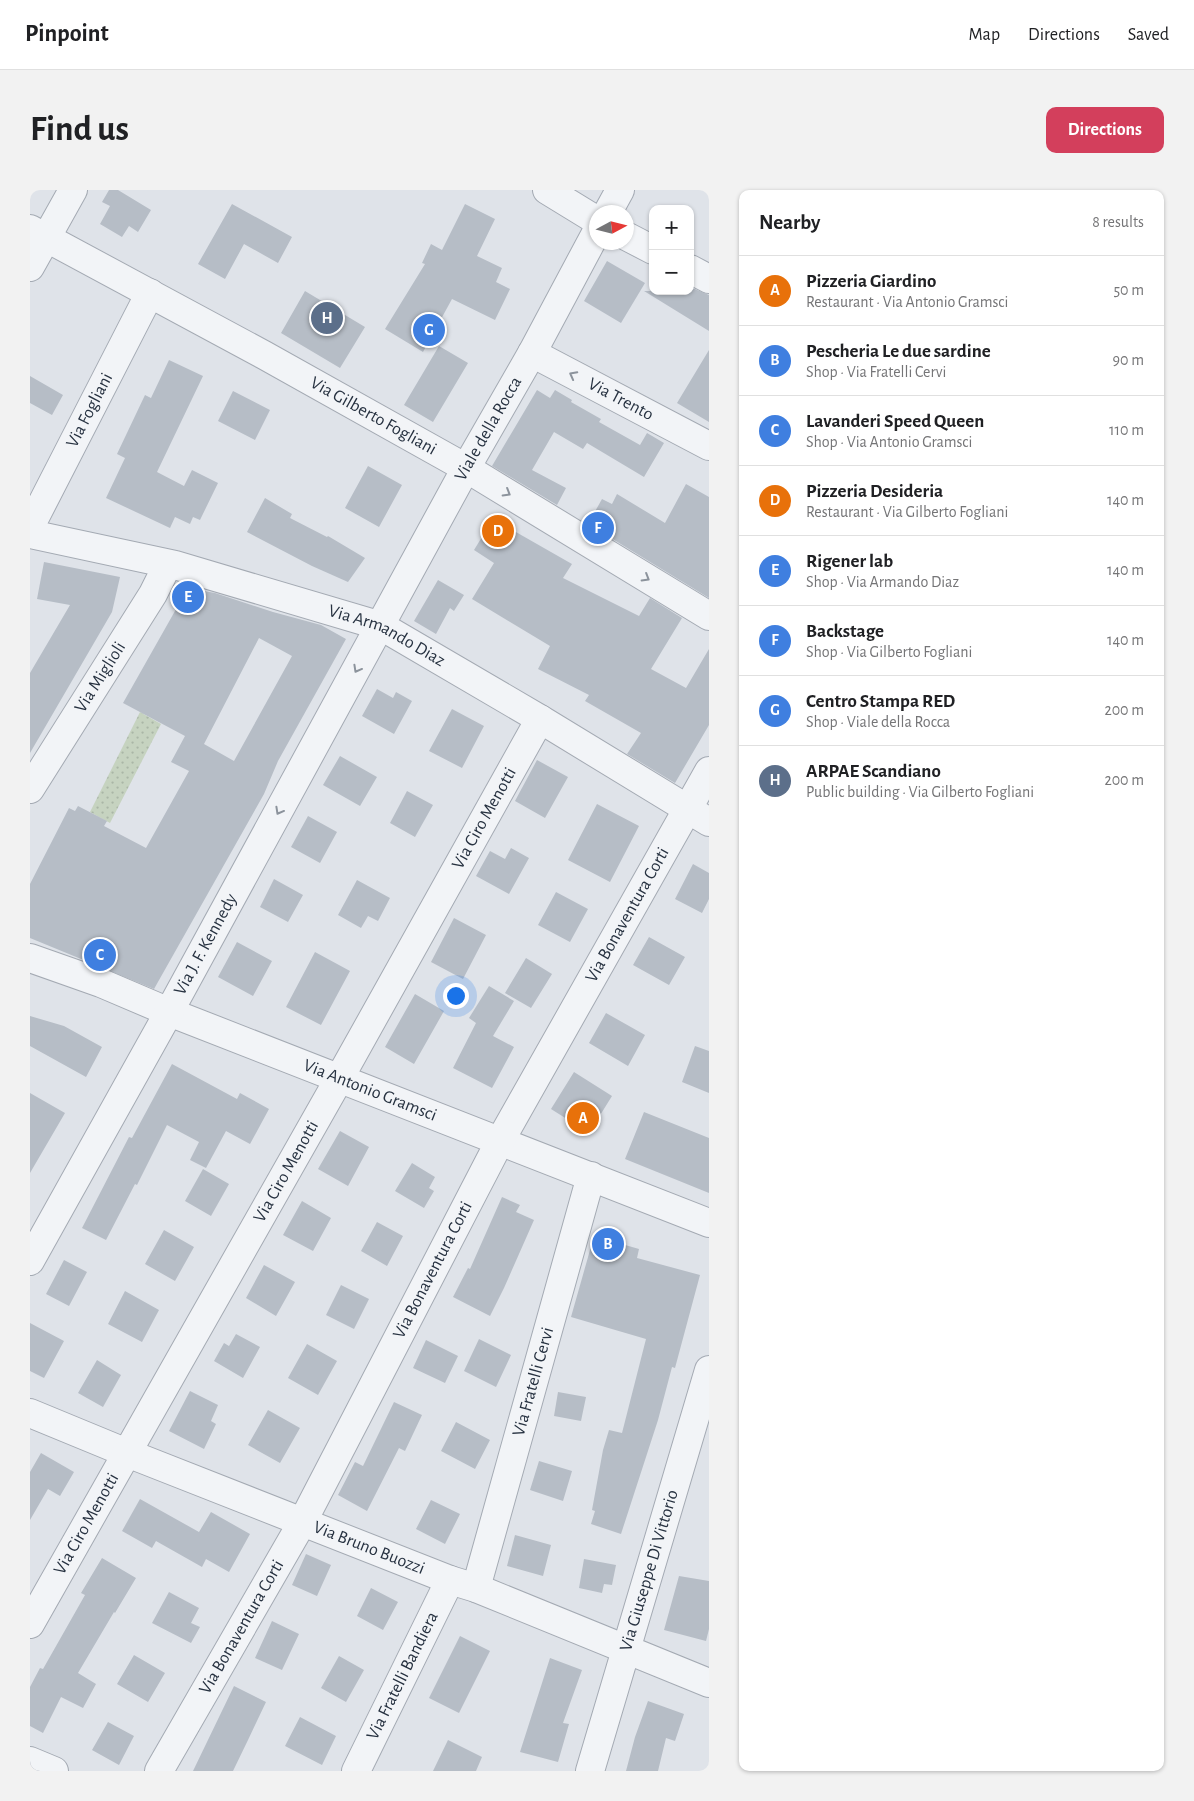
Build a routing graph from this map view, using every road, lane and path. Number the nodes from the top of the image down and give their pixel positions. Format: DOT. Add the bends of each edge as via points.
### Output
graph roads {
  1 [pos="73,190"];
  2 [pos="547,190"];
  3 [pos="620,190"];
  4 [pos="612,205"];
  5 [pos="589,216"];
  6 [pos="38,234"];
  7 [pos="634,240"];
  8 [pos="589,246"];
  9 [pos="649,248"];
  10 [pos="30,268"];
  11 [pos="694,271"];
  12 [pos="709,279"];
  13 [pos="150,293"];
  14 [pos="532,353"];
  15 [pos="709,446"];
  16 [pos="466,468"];
  17 [pos="30,527"];
  18 [pos="30,534"];
  19 [pos="168,564"];
  20 [pos="709,616"];
  21 [pos="380,626"];
  22 [pos="540,719"];
  23 [pos="709,771"];
  24 [pos="30,789"];
  25 [pos="699,815"];
  26 [pos="30,958"];
  27 [pos="169,1012"];
  28 [pos="339,1079"];
  29 [pos="500,1141"];
  30 [pos="591,1176"];
  31 [pos="709,1223"];
  32 [pos="30,1261"];
  33 [pos="709,1370"];
  34 [pos="30,1413"];
  35 [pos="127,1452"];
  36 [pos="304,1521"];
  37 [pos="450,1580"];
  38 [pos="476,1588"];
  39 [pos="30,1624"];
  40 [pos="627,1649"];
  41 [pos="709,1683"];
  42 [pos="30,1761"];
  43 [pos="54,1771"];
  44 [pos="158,1771"];
  45 [pos="356,1771"];
  46 [pos="590,1771"];
  1 -- 6 [label="street"];
  2 -- 5 [label="street"];
  3 -- 4 [label="street"];
  6 -- 10 [label="street"];
  6 -- 13 [label="street, Via Gilberto Fogliani"];
  7 -- 9 [label="street"];
  8 -- 14 [label="street, Viale della Rocca"];
  11 -- 12 [label="street"];
  13 -- 16 [label="street, Via Gilberto Fogliani"];
  13 -- 17 [label="street, Via Fogliani"];
  15 -- 14 [label="street, Via Trento, one-way"];
  14 -- 16 [label="street, Viale della Rocca"];
  16 -- 20 [label="street, Via Gilberto Fogliani, one-way"];
  16 -- 21 [label="street, Viale della Rocca"];
  18 -- 19 [label="street, Via Armando Diaz"];
  19 -- 21 [label="street, Via Armando Diaz"];
  19 -- 24 [label="street, Via Miglioli" via="153,594"];
  21 -- 22 [label="street, Via Armando Diaz"];
  21 -- 27 [label="street, Via J. F. Kennedy, one-way"];
  22 -- 25 [label="street, Via Armando Diaz"];
  22 -- 28 [label="street, Via Ciro Menotti"];
  23 -- 25 [label="street, Via Bonaventura Corti"];
  25 -- 29 [label="street, Via Bonaventura Corti"];
  26 -- 27 [label="street, Via Antonio Gramsci"];
  27 -- 28 [label="street, Via Antonio Gramsci"];
  27 -- 32 [label="street, Via J. F. Kennedy"];
  28 -- 29 [label="street, Via Antonio Gramsci"];
  28 -- 35 [label="street, Via Ciro Menotti"];
  29 -- 30 [label="street, Via Antonio Gramsci"];
  29 -- 36 [label="street, Via Bonaventura Corti"];
  30 -- 31 [label="street, Via Antonio Gramsci"];
  30 -- 38 [label="street, Via Fratelli Cervi"];
  33 -- 40 [label="street, Via Giuseppe Di Vittorio"];
  34 -- 35 [label="street, Via Bruno Buozzi"];
  35 -- 36 [label="street, Via Bruno Buozzi"];
  35 -- 39 [label="street, Via Ciro Menotti"];
  36 -- 37 [label="street, Via Bruno Buozzi"];
  36 -- 44 [label="street, Via Bonaventura Corti"];
  37 -- 38 [label="street, Via Bruno Buozzi"];
  37 -- 45 [label="street, Via Fratelli Bandiera"];
  38 -- 40 [label="street, Via Bruno Buozzi"];
  40 -- 41 [label="street, Via Bruno Buozzi"];
  40 -- 46 [label="street, Via Giuseppe Di Vittorio"];
  42 -- 43 [label="street"];
}
